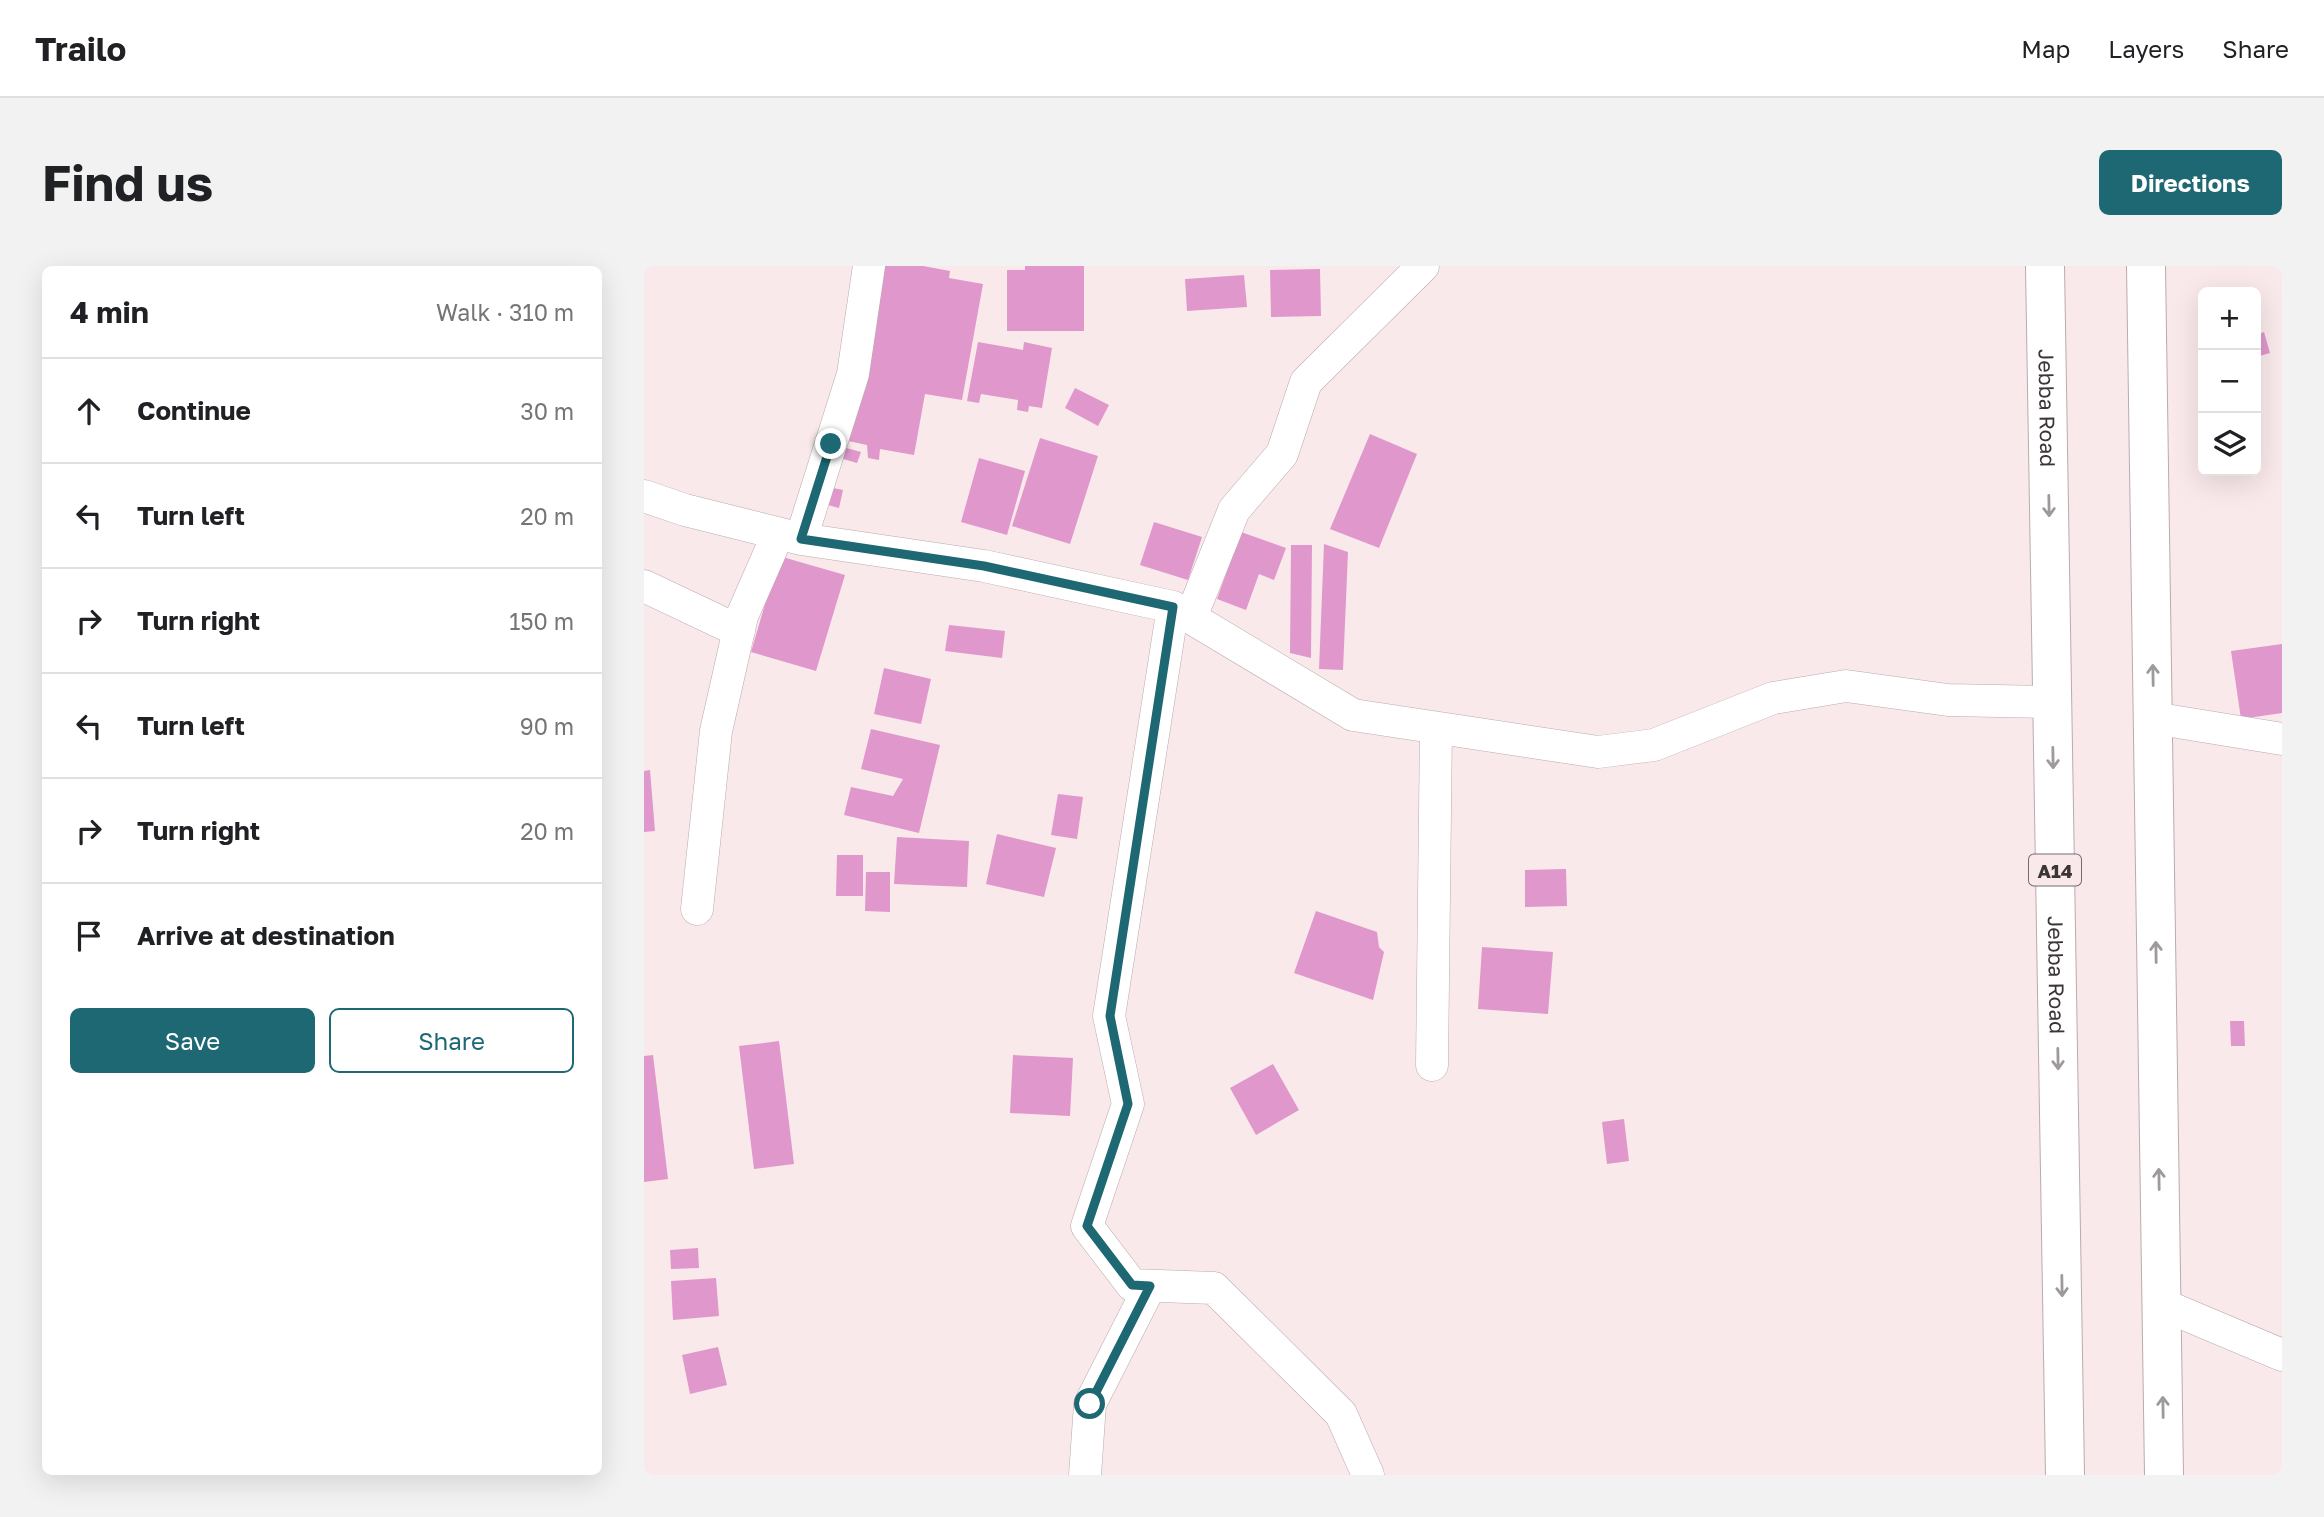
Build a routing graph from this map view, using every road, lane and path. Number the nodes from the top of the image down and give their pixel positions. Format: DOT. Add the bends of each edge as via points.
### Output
graph roads {
  1 [pos="869,266"];
  2 [pos="1423,266"];
  3 [pos="2045,266"];
  4 [pos="2146,266"];
  5 [pos="644,496"];
  6 [pos="789,536"];
  7 [pos="644,586"];
  8 [pos="1182,612"];
  9 [pos="739,631"];
  10 [pos="2052,702"];
  11 [pos="2153,718"];
  12 [pos="1436,728"];
  13 [pos="2282,739"];
  14 [pos="697,909"];
  15 [pos="1432,1065"];
  16 [pos="1150,1286"];
  17 [pos="2161,1304"];
  18 [pos="2282,1355"];
  19 [pos="1085,1475"];
  20 [pos="1368,1475"];
  21 [pos="2065,1475"];
  22 [pos="2164,1475"];
  1 -- 6 [label="street" via="853,374"];
  2 -- 8 [label="street" via="1306,383 1282,454 1234,510"];
  3 -- 10 [label="highway, Jebba Road / A14, one-way"];
  11 -- 4 [label="highway, one-way"];
  5 -- 6 [label="street"];
  6 -- 8 [label="street" via="984,566"];
  6 -- 9 [label="street" via="742,616"];
  7 -- 9 [label="street"];
  8 -- 12 [label="street" via="1353,715"];
  8 -- 16 [label="street" via="1110,1016 1128,1104 1087,1226 1132,1285"];
  9 -- 14 [label="street" via="716,731"];
  10 -- 12 [label="street" via="1948,700 1846,686 1773,698 1654,745 1598,752"];
  10 -- 21 [label="highway, Jebba Road / A14, one-way"];
  11 -- 13 [label="street"];
  17 -- 11 [label="highway, one-way"];
  12 -- 15 [label="street"];
  16 -- 19 [label="street" via="1090,1404"];
  16 -- 20 [label="street" via="1214,1288 1341,1414"];
  17 -- 18 [label="street"];
  22 -- 17 [label="highway, one-way"];
}
